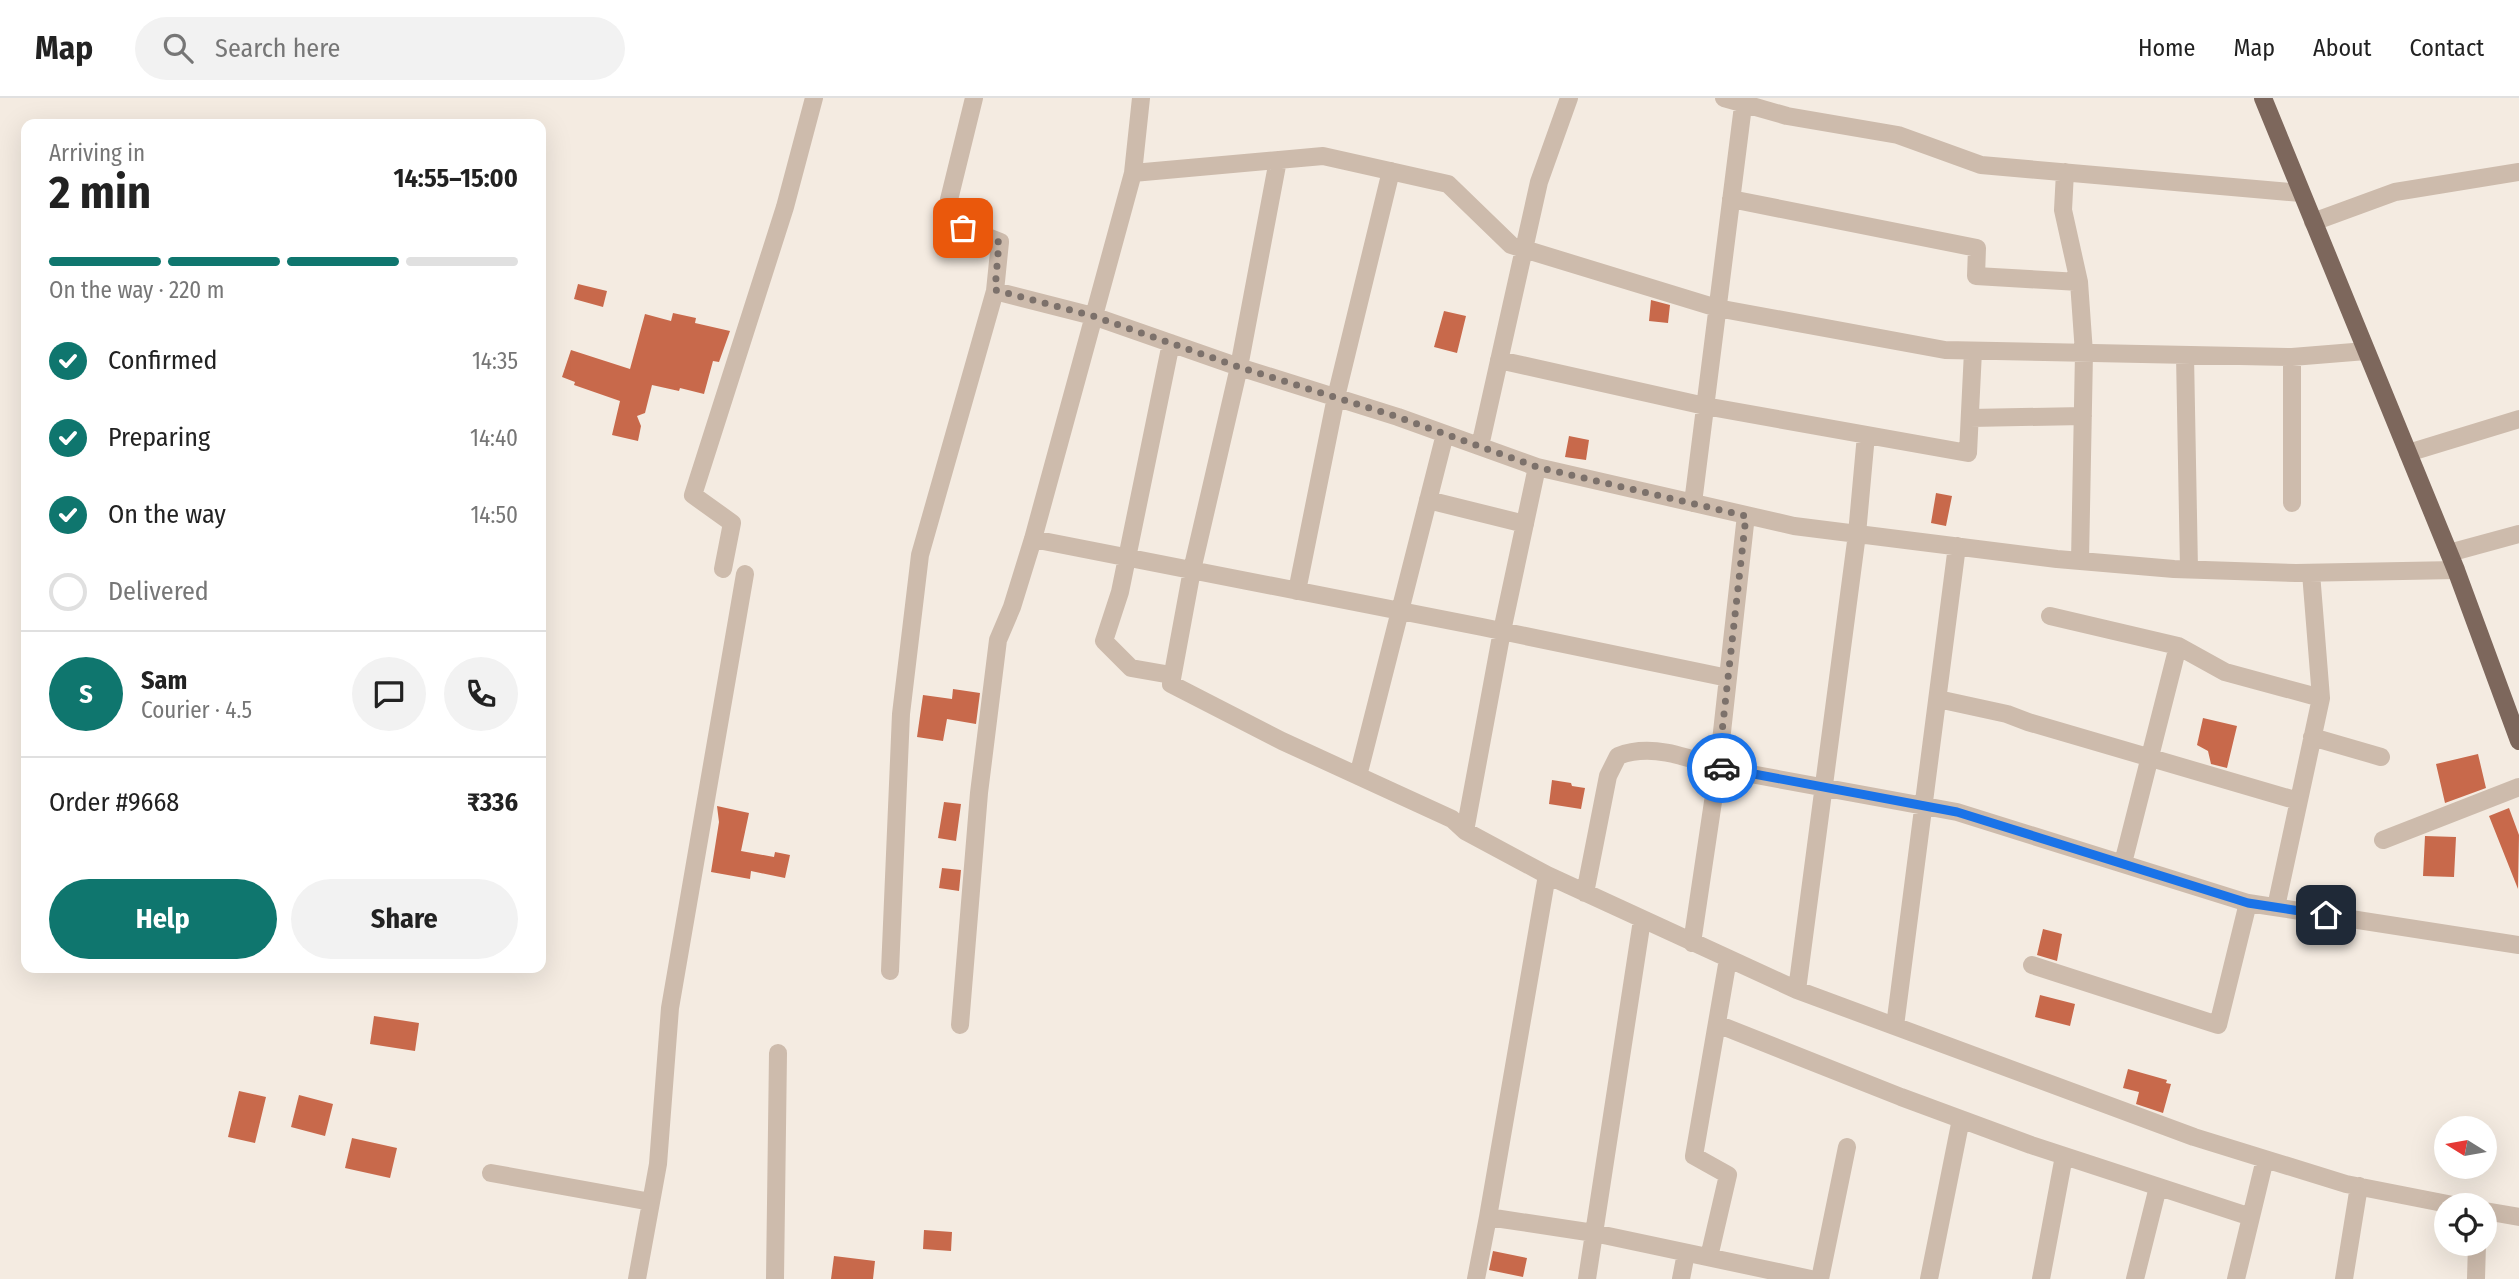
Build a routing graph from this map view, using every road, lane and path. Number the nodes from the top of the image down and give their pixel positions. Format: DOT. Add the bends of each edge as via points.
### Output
graph roads {
  1 [pos="814,98"];
  2 [pos="974,98"];
  3 [pos="1141,98"];
  4 [pos="1569,98"];
  5 [pos="1724,98"];
  6 [pos="2263,98"];
  7 [pos="1744,101"];
  8 [pos="1278,160"];
  9 [pos="1391,171"];
  10 [pos="2065,172"];
  11 [pos="2519,172"];
  12 [pos="1133,173"];
  13 [pos="2301,193"];
  14 [pos="1731,199"];
  15 [pos="2313,222"];
  16 [pos="1524,249"];
  17 [pos="2078,282"];
  18 [pos="995,290"];
  19 [pos="1717,308"];
  20 [pos="1093,316"];
  21 [pos="1171,344"];
  22 [pos="1973,351"];
  23 [pos="2366,352"];
  24 [pos="2084,353"];
  25 [pos="2185,355"];
  26 [pos="2292,357"];
  27 [pos="1499,360"];
  28 [pos="1239,367"];
  29 [pos="1336,397"];
  30 [pos="1705,406"];
  31 [pos="2082,416"];
  32 [pos="1970,418"];
  33 [pos="2519,419"];
  34 [pos="1445,434"];
  35 [pos="1866,435"];
  36 [pos="1480,446"];
  37 [pos="2408,453"];
  38 [pos="1537,467"];
  39 [pos="1428,500"];
  40 [pos="2292,502"];
  41 [pos="1693,503"];
  42 [pos="1746,516"];
  43 [pos="1525,524"];
  44 [pos="1857,534"];
  45 [pos="2519,534"];
  46 [pos="1032,539"];
  47 [pos="1957,547"];
  48 [pos="2449,553"];
  49 [pos="1126,558"];
  50 [pos="2080,561"];
  51 [pos="723,569"];
  52 [pos="2189,569"];
  53 [pos="1192,570"];
  54 [pos="2456,570"];
  55 [pos="2311,573"];
  56 [pos="745,574"];
  57 [pos="1297,591"];
  58 [pos="1401,611"];
  59 [pos="2050,616"];
  60 [pos="1502,631"];
  61 [pos="2178,646"];
  62 [pos="1171,675"];
  63 [pos="1728,678"];
  64 [pos="2321,698"];
  65 [pos="1937,699"];
  66 [pos="2312,737"];
  67 [pos="2519,741"];
  68 [pos="2381,757"];
  69 [pos="2150,758"];
  70 [pos="1718,768"];
  71 [pos="1358,776"];
  72 [pos="2519,787"];
  73 [pos="1824,788"];
  74 [pos="2298,801"];
  75 [pos="1923,806"];
  76 [pos="1465,831"];
  77 [pos="2383,840"];
  78 [pos="2123,863"];
  79 [pos="1547,875"];
  80 [pos="1585,894"];
  81 [pos="2248,903"];
  82 [pos="2276,907"];
  83 [pos="1642,920"];
  84 [pos="1692,943"];
  85 [pos="2519,945"];
  86 [pos="1728,959"];
  87 [pos="2032,965"];
  88 [pos="890,971"];
  89 [pos="1797,990"];
  90 [pos="1717,1024"];
  91 [pos="960,1025"];
  92 [pos="1895,1026"];
  93 [pos="778,1053"];
  94 [pos="1961,1119"];
  95 [pos="1847,1147"];
  96 [pos="2064,1156"];
  97 [pos="2265,1159"];
  98 [pos="491,1173"];
  99 [pos="2359,1186"];
  100 [pos="2158,1187"];
  101 [pos="2434,1201"];
  102 [pos="651,1202"];
  103 [pos="2497,1213"];
  104 [pos="1488,1217"];
  105 [pos="2251,1217"];
  106 [pos="2519,1217"];
  107 [pos="1594,1233"];
  108 [pos="1686,1252"];
  109 [pos="2477,1256"];
  110 [pos="1709,1257"];
  111 [pos="1803,1278"];
  112 [pos="637,1279"];
  113 [pos="775,1279"];
  114 [pos="1476,1279"];
  115 [pos="1587,1279"];
  116 [pos="1681,1279"];
  117 [pos="1820,1279"];
  118 [pos="1929,1279"];
  119 [pos="2040,1279"];
  120 [pos="2135,1279"];
  121 [pos="2236,1279"];
  122 [pos="2344,1279"];
  123 [pos="2476,1279"];
  1 -- 51 [label="street" via="785,207 693,495 732,523"];
  2 -- 18 [label="street" via="944,220 999,242"];
  3 -- 12 [label="street"];
  4 -- 16 [label="street" via="1539,182"];
  5 -- 7 [label="street"];
  6 -- 13 [label="main road"];
  7 -- 10 [label="street" via="1787,116 1898,135 1981,165"];
  7 -- 14 [label="street"];
  8 -- 9 [label="street" via="1323,156"];
  8 -- 12 [label="street"];
  8 -- 28 [label="street"];
  9 -- 16 [label="street" via="1448,184 1511,245"];
  9 -- 29 [label="street"];
  10 -- 13 [label="street"];
  10 -- 17 [label="street" via="2063,210"];
  11 -- 15 [label="street" via="2395,192"];
  12 -- 20 [label="street"];
  13 -- 15 [label="main road"];
  14 -- 17 [label="street" via="1977,248 1976,276"];
  14 -- 19 [label="street"];
  15 -- 23 [label="main road"];
  16 -- 19 [label="street"];
  16 -- 27 [label="street"];
  17 -- 24 [label="street"];
  18 -- 20 [label="street"];
  18 -- 88 [label="street" via="920,555 901,714"];
  19 -- 22 [label="street" via="1945,351"];
  19 -- 30 [label="street"];
  20 -- 21 [label="street"];
  20 -- 46 [label="street"];
  21 -- 28 [label="street"];
  21 -- 49 [label="street"];
  22 -- 24 [label="street"];
  22 -- 32 [label="street"];
  23 -- 26 [label="street"];
  23 -- 37 [label="main road"];
  24 -- 25 [label="street"];
  24 -- 31 [label="street"];
  25 -- 26 [label="street"];
  25 -- 52 [label="street"];
  26 -- 40 [label="street"];
  27 -- 30 [label="street"];
  27 -- 36 [label="street"];
  28 -- 29 [label="street"];
  28 -- 53 [label="street"];
  29 -- 34 [label="street"];
  29 -- 57 [label="street"];
  30 -- 35 [label="street"];
  30 -- 41 [label="street"];
  31 -- 32 [label="street"];
  31 -- 50 [label="street"];
  32 -- 35 [label="street" via="1968,453"];
  33 -- 37 [label="street"];
  34 -- 36 [label="street"];
  34 -- 39 [label="street"];
  35 -- 44 [label="street"];
  36 -- 38 [label="street"];
  37 -- 48 [label="main road"];
  38 -- 41 [label="street"];
  38 -- 43 [label="street"];
  39 -- 43 [label="street"];
  39 -- 58 [label="street"];
  41 -- 42 [label="street"];
  42 -- 44 [label="street"];
  42 -- 63 [label="street"];
  43 -- 60 [label="street"];
  44 -- 47 [label="street"];
  44 -- 73 [label="street"];
  45 -- 48 [label="street"];
  46 -- 49 [label="street"];
  46 -- 91 [label="street" via="998,640 979,793"];
  47 -- 50 [label="street"];
  47 -- 65 [label="street"];
  48 -- 54 [label="main road"];
  49 -- 53 [label="street"];
  49 -- 62 [label="street" via="1104,641 1131,668"];
  50 -- 52 [label="street"];
  52 -- 55 [label="street"];
  53 -- 57 [label="street"];
  53 -- 62 [label="street"];
  54 -- 55 [label="street"];
  54 -- 67 [label="main road"];
  55 -- 64 [label="street"];
  56 -- 102 [label="street" via="670,1008"];
  57 -- 58 [label="street"];
  58 -- 60 [label="street"];
  58 -- 71 [label="street"];
  59 -- 61 [label="street"];
  60 -- 63 [label="street"];
  60 -- 76 [label="street"];
  61 -- 64 [label="street" via="2225,672"];
  61 -- 69 [label="street"];
  62 -- 71 [label="street" via="1171,684 1208,705"];
  63 -- 70 [label="street"];
  64 -- 66 [label="street"];
  65 -- 69 [label="street" via="2007,714"];
  65 -- 75 [label="street"];
  66 -- 68 [label="street"];
  66 -- 74 [label="street"];
  69 -- 74 [label="street"];
  69 -- 78 [label="street"];
  70 -- 73 [label="street"];
  70 -- 80 [label="street" via="1647,750 1618,756 1608,776"];
  70 -- 84 [label="street"];
  71 -- 76 [label="street" via="1452,819"];
  72 -- 77 [label="street"];
  73 -- 75 [label="street"];
  73 -- 89 [label="street"];
  74 -- 82 [label="street"];
  75 -- 78 [label="street" via="1957,812"];
  75 -- 92 [label="street"];
  76 -- 79 [label="street"];
  78 -- 81 [label="street"];
  79 -- 80 [label="street"];
  79 -- 104 [label="street"];
  80 -- 83 [label="street"];
  81 -- 82 [label="street"];
  81 -- 87 [label="street" via="2218,1025"];
  82 -- 85 [label="street"];
  83 -- 84 [label="street"];
  83 -- 107 [label="street"];
  84 -- 86 [label="street"];
  86 -- 89 [label="street"];
  86 -- 90 [label="street"];
  89 -- 92 [label="street"];
  90 -- 94 [label="street"];
  90 -- 110 [label="street" via="1694,1156 1728,1175"];
  92 -- 97 [label="street"];
  93 -- 113 [label="street"];
  94 -- 96 [label="street"];
  94 -- 118 [label="street"];
  95 -- 117 [label="street"];
  96 -- 100 [label="street"];
  96 -- 119 [label="street"];
  97 -- 99 [label="street"];
  97 -- 105 [label="street"];
  98 -- 102 [label="street"];
  99 -- 101 [label="street"];
  99 -- 122 [label="street"];
  100 -- 105 [label="street"];
  100 -- 120 [label="street"];
  102 -- 112 [label="street"];
  103 -- 106 [label="street"];
  104 -- 107 [label="street"];
  104 -- 114 [label="street"];
  105 -- 121 [label="street"];
  107 -- 108 [label="street"];
  107 -- 115 [label="street"];
  108 -- 110 [label="street"];
  108 -- 116 [label="street"];
  109 -- 123 [label="street"];
  110 -- 111 [label="street"];
}
